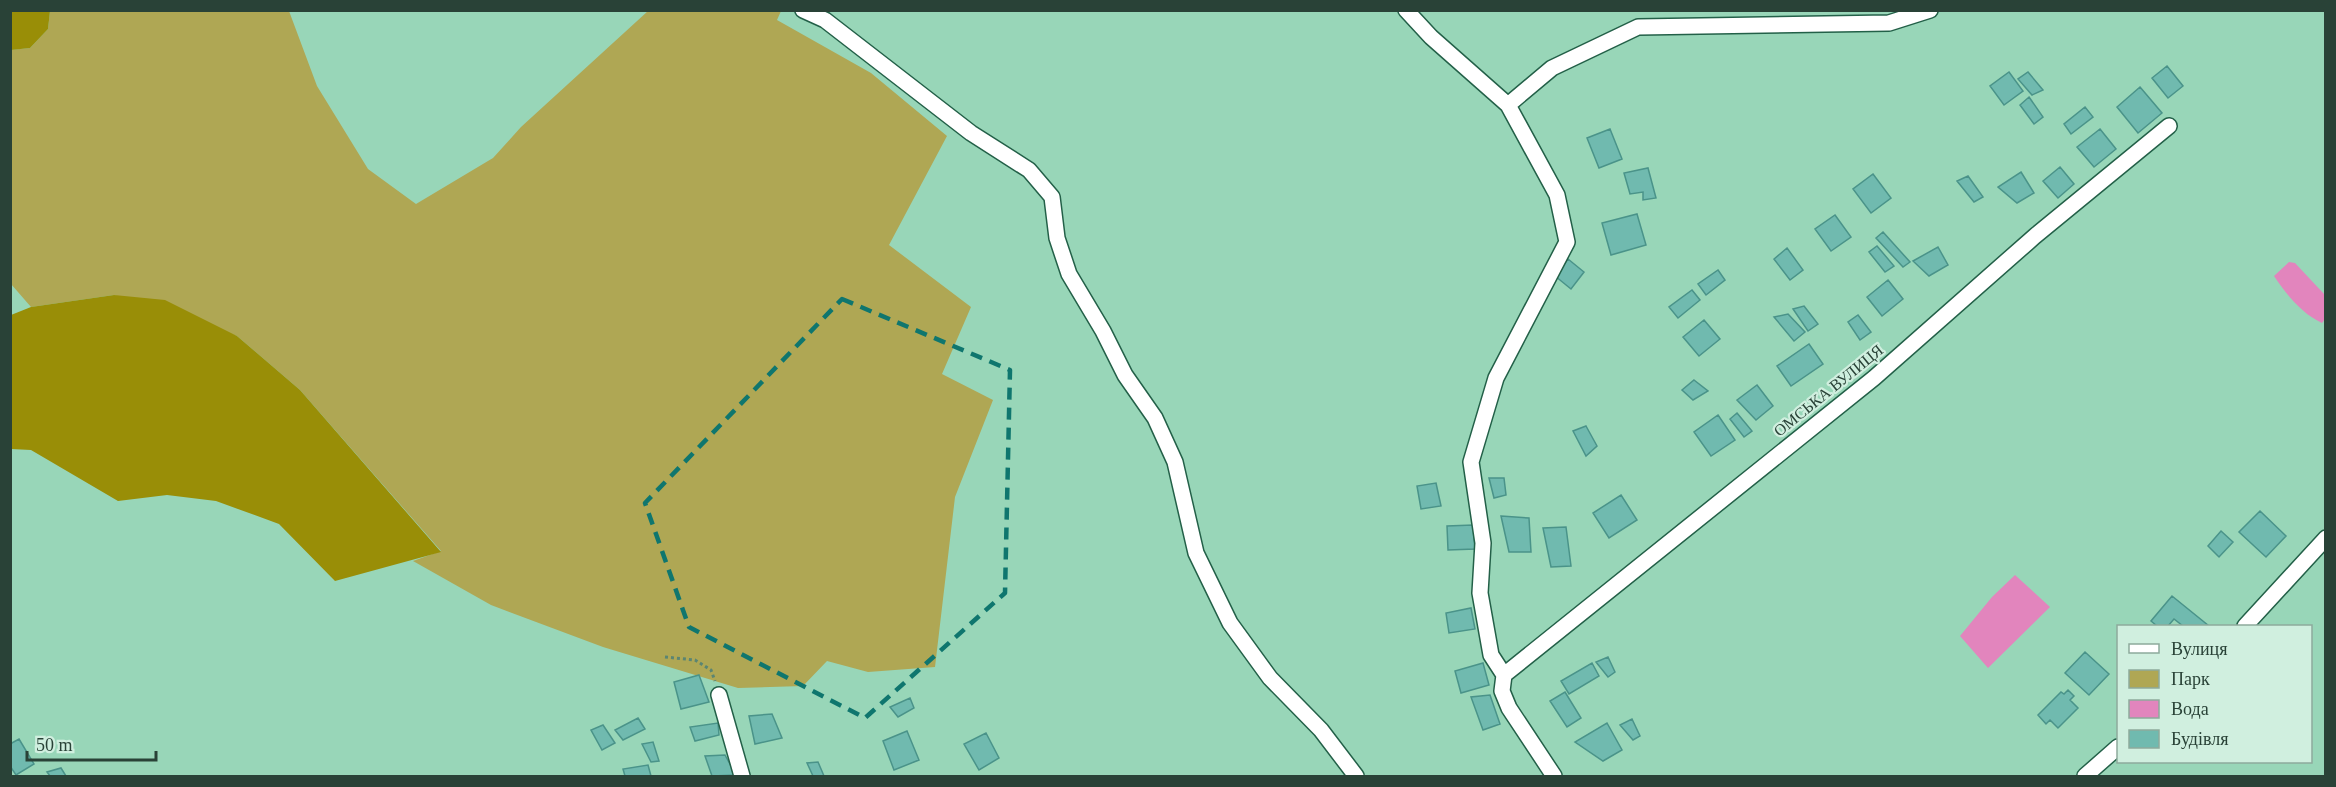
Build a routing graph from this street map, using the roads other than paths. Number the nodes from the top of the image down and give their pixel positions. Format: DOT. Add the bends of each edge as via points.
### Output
graph roads {
  1 [pos="802,10"];
  2 [pos="1406,10"];
  3 [pos="1930,10"];
  4 [pos="1508,105"];
  5 [pos="2169,126"];
  6 [pos="2325,538"];
  7 [pos="2247,625"];
  8 [pos="1504,675"];
  9 [pos="719,695"];
  10 [pos="2117,748"];
  11 [pos="742,777"];
  12 [pos="1356,777"];
  13 [pos="1554,777"];
  14 [pos="2085,777"];
  1 -- 12 [label="street" via="825,20 970,132 1029,170 1052,197 1069,274 1125,375 1155,418 1175,462 1196,553 1230,623 1270,678 1321,730"];
  2 -- 4 [label="street"];
  3 -- 4 [label="street" via="1889,23 1638,27 1552,68"];
  4 -- 8 [label="street" via="1557,195 1567,242 1496,378 1471,462 1483,543 1480,593 1491,655"];
  5 -- 8 [label="street, ОМСЬКА ВУЛИЦЯ" via="2035,236 1874,378"];
  6 -- 7 [label="street"];
  8 -- 13 [label="street" via="1502,691 1509,708"];
  9 -- 11 [label="street"];
  10 -- 14 [label="street"];
}
